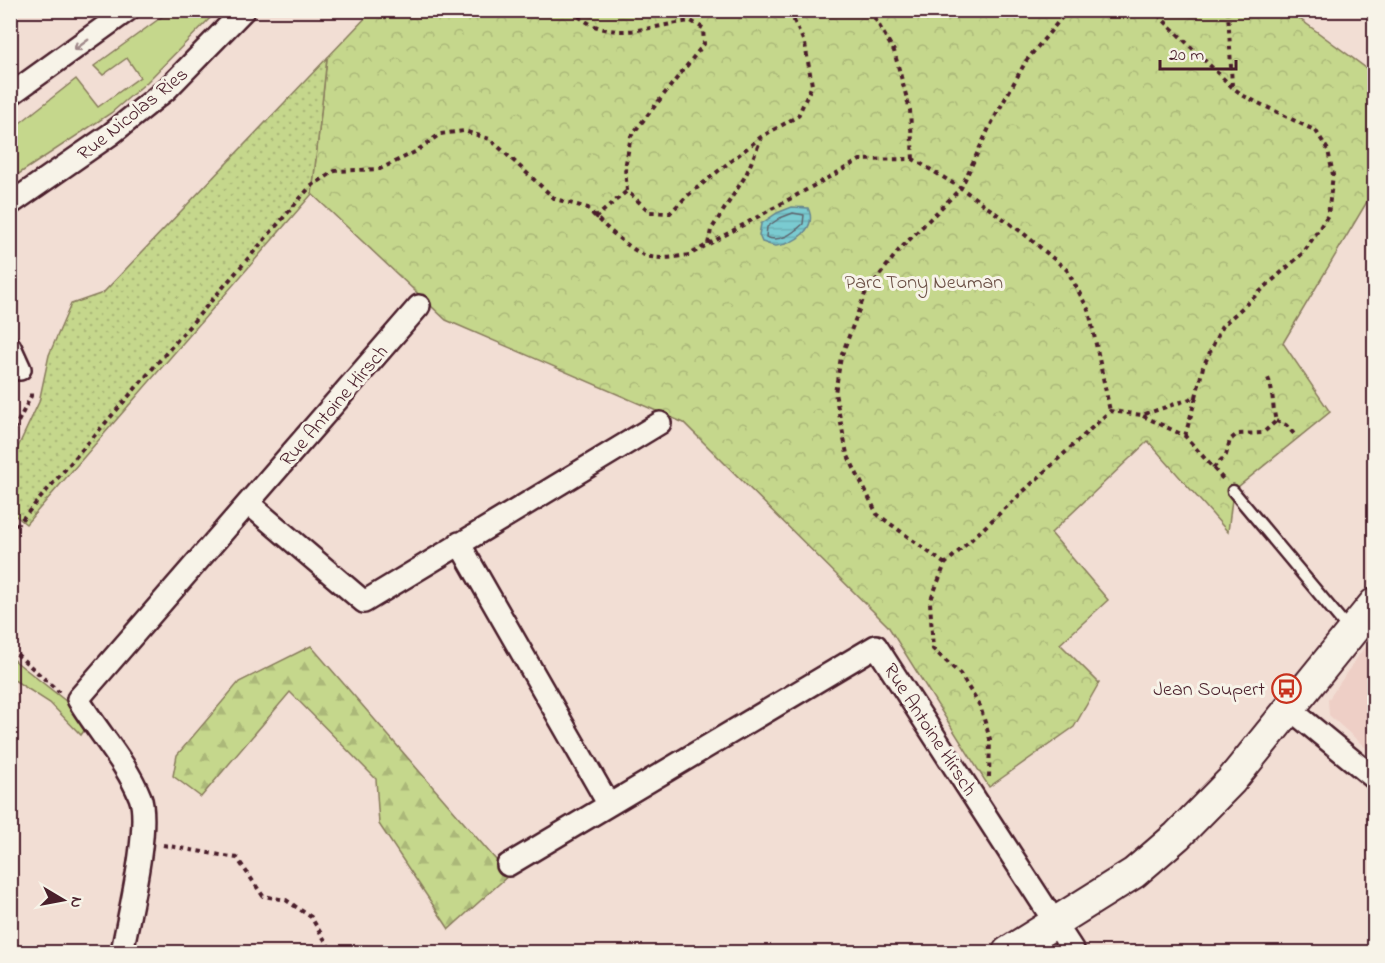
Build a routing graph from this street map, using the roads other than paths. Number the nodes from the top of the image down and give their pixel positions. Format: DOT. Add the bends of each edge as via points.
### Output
graph roads {
  1 [pos="128,10"];
  2 [pos="244,10"];
  3 [pos="10,95"];
  4 [pos="10,204"];
  5 [pos="419,306"];
  6 [pos="10,347"];
  7 [pos="20,369"];
  8 [pos="660,423"];
  9 [pos="1233,491"];
  10 [pos="248,503"];
  11 [pos="459,543"];
  12 [pos="1374,604"];
  13 [pos="1352,633"];
  14 [pos="1290,709"];
  15 [pos="1374,778"];
  16 [pos="609,805"];
  17 [pos="508,865"];
  18 [pos="1056,922"];
  19 [pos="122,952"];
  20 [pos="1008,952"];
  21 [pos="1074,952"];
  1 -- 3 [label="street, one-way"];
  2 -- 4 [label="street, Rue Nicolas Ries" via="167,89 111,134"];
  5 -- 10 [label="street, Rue Antoine Hirsch"];
  6 -- 7 [label="street"];
  8 -- 11 [label="street"];
  9 -- 13 [label="lane"];
  10 -- 11 [label="street" via="364,602"];
  10 -- 19 [label="street, Rue Antoine Hirsch" via="78,699 140,798 144,829"];
  11 -- 16 [label="street"];
  12 -- 13 [label="main road"];
  13 -- 14 [label="main road"];
  14 -- 15 [label="street"];
  14 -- 18 [label="main road" via="1231,781 1177,836 1134,873"];
  16 -- 17 [label="street, Rue Antoine Hirsch"];
  16 -- 18 [label="street, Rue Antoine Hirsch" via="876,646"];
  18 -- 20 [label="main road"];
  18 -- 21 [label="street, Rue Antoine Hirsch"];
}
